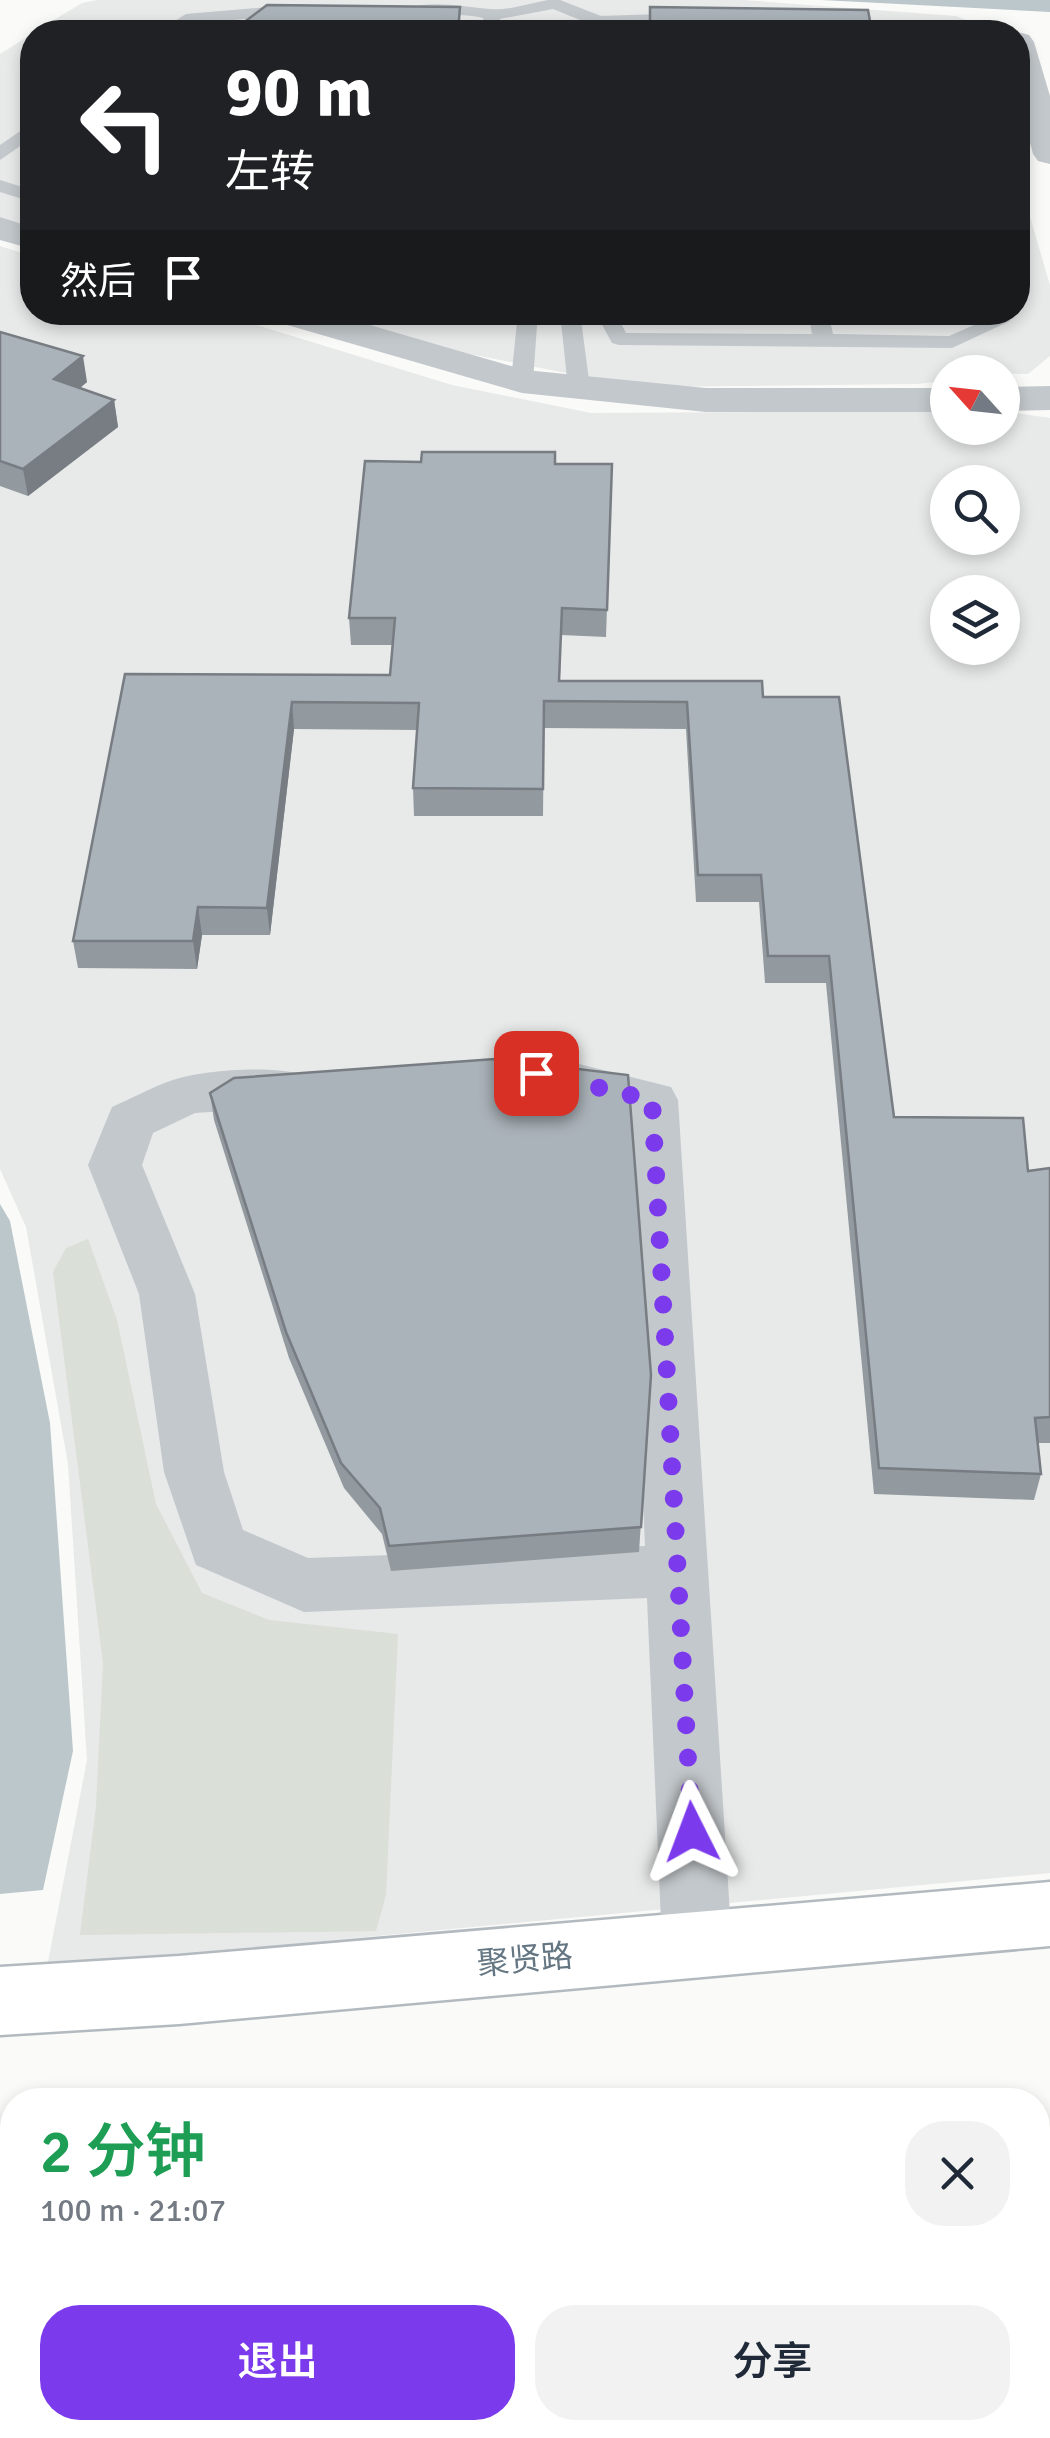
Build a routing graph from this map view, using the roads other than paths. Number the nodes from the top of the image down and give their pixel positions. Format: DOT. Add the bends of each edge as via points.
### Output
graph roads {
  1 [pos="392,8"];
  2 [pos="304,10"];
  3 [pos="710,17"];
  4 [pos="184,20"];
  5 [pos="486,20"];
  6 [pos="505,20"];
  7 [pos="585,20"];
  8 [pos="677,20"];
  9 [pos="1030,84"];
  10 [pos="20,138"];
  11 [pos="0,154"];
  12 [pos="1050,154"];
  13 [pos="328,325"];
  14 [pos="527,325"];
  15 [pos="571,325"];
  16 [pos="612,325"];
  17 [pos="821,325"];
  18 [pos="989,325"];
  19 [pos="824,340"];
  20 [pos="522,381"];
  21 [pos="578,388"];
  22 [pos="1020,398"];
  23 [pos="1050,398"];
  24 [pos="930,400"];
  25 [pos="499,1075"];
  26 [pos="334,1085"];
  27 [pos="678,1570"];
  28 [pos="1050,1914"];
  29 [pos="697,1945"];
  30 [pos="0,2001"];
  1 -- 5 [label="lane" via="464,7"];
  2 -- 4 [label="lane"];
  3 -- 8 [label="lane"];
  6 -- 7 [label="lane" via="554,4"];
  9 -- 12 [label="street"];
  10 -- 11 [label="lane"];
  13 -- 20 [label="street"];
  14 -- 20 [label="lane"];
  15 -- 21 [label="lane"];
  16 -- 19 [label="lane" via="619,339"];
  17 -- 19 [label="lane"];
  18 -- 19 [label="lane" via="952,342"];
  20 -- 21 [label="street"];
  21 -- 24 [label="street" via="706,400"];
  22 -- 23 [label="street"];
  25 -- 27 [label="street" via="536,1073 652,1100"];
  26 -- 27 [label="street" via="187,1095 131,1121 115,1165 166,1294 194,1472 218,1547 304,1585"];
  27 -- 29 [label="street"];
  28 -- 29 [label="main road, 聚贤路"];
  29 -- 30 [label="main road, 聚贤路"];
}
